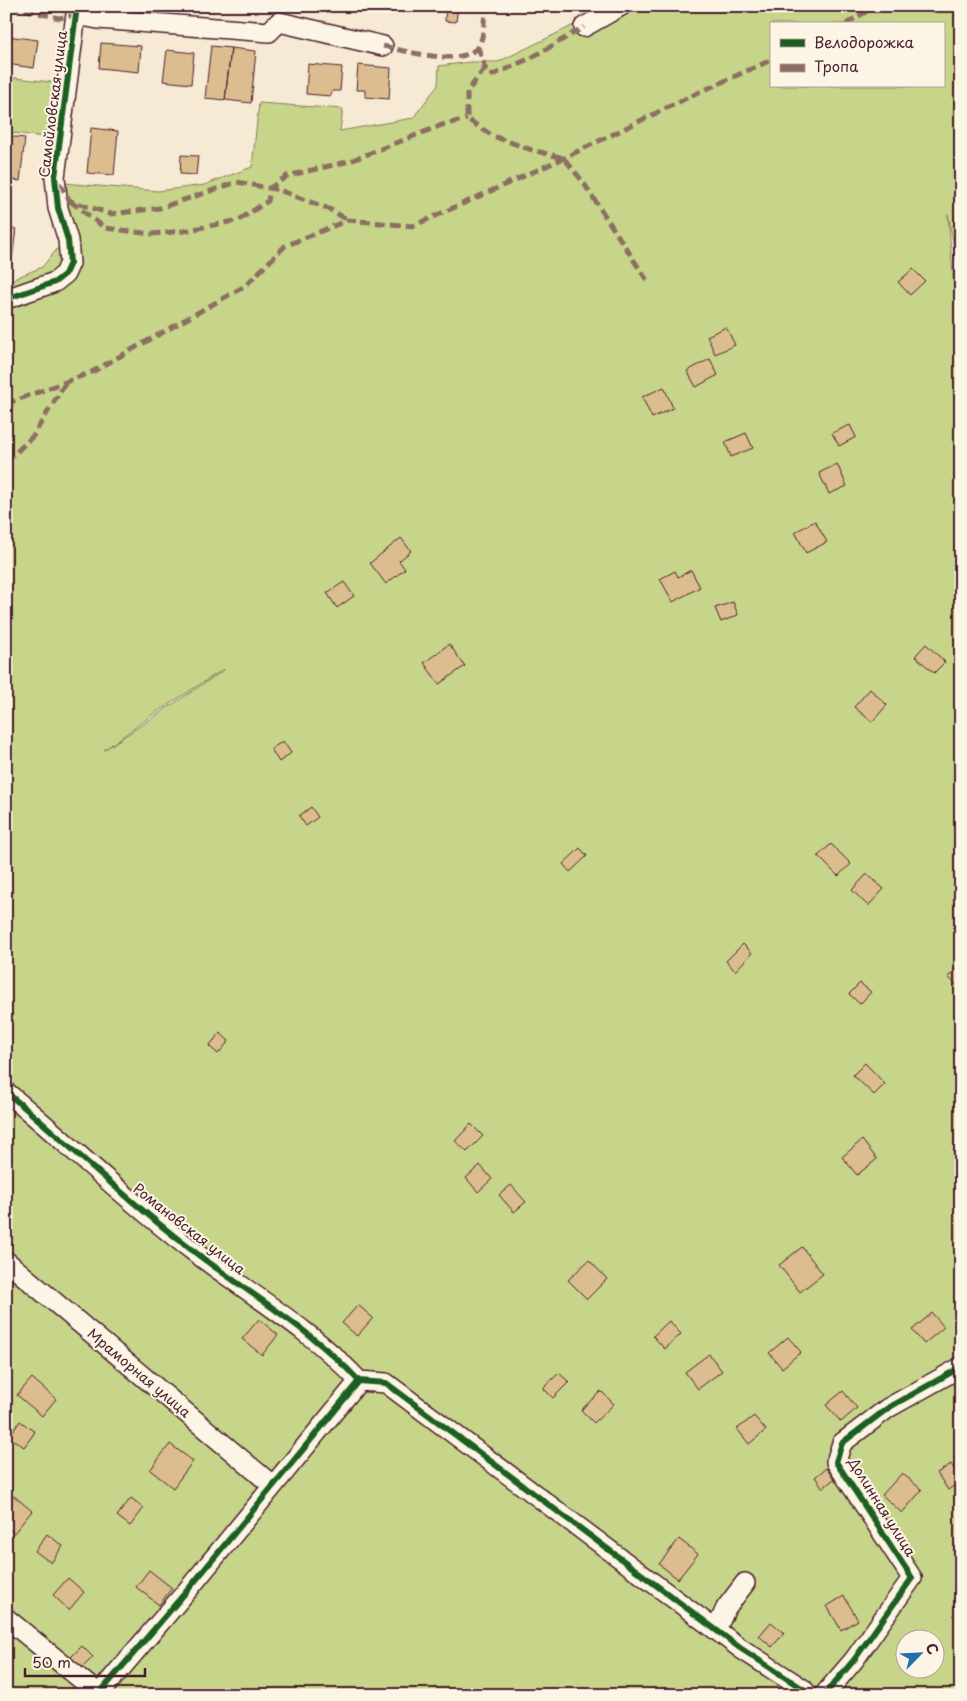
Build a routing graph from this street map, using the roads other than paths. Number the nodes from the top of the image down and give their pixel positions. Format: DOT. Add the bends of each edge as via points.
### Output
graph roads {
  1 [pos="621,6"];
  2 [pos="77,10"];
  3 [pos="280,14"];
  4 [pos="584,27"];
  5 [pos="383,46"];
  6 [pos="6,299"];
  7 [pos="6,1092"];
  8 [pos="6,1261"];
  9 [pos="961,1367"];
  10 [pos="359,1382"];
  11 [pos="272,1486"];
  12 [pos="745,1583"];
  13 [pos="6,1618"];
  14 [pos="716,1630"];
  15 [pos="99,1694"];
  16 [pos="808,1695"];
  17 [pos="824,1695"];
  1 -- 4 [label="street"];
  2 -- 3 [label="street" via="98,19 269,32"];
  2 -- 6 [label="street, Самойловская улица" via="55,177 70,263 65,274 55,282"];
  3 -- 5 [label="street"];
  7 -- 10 [label="street, Романовская улица" via="192,1250 340,1360"];
  8 -- 11 [label="street, Мраморная улица"];
  9 -- 17 [label="street, Долинная улица" via="888,1408 842,1443 836,1462 912,1578 854,1660"];
  10 -- 11 [label="street"];
  10 -- 14 [label="street" via="386,1384"];
  11 -- 15 [label="street"];
  12 -- 14 [label="street" via="726,1608"];
  13 -- 15 [label="street"];
  14 -- 16 [label="street" via="803,1688"];
}
